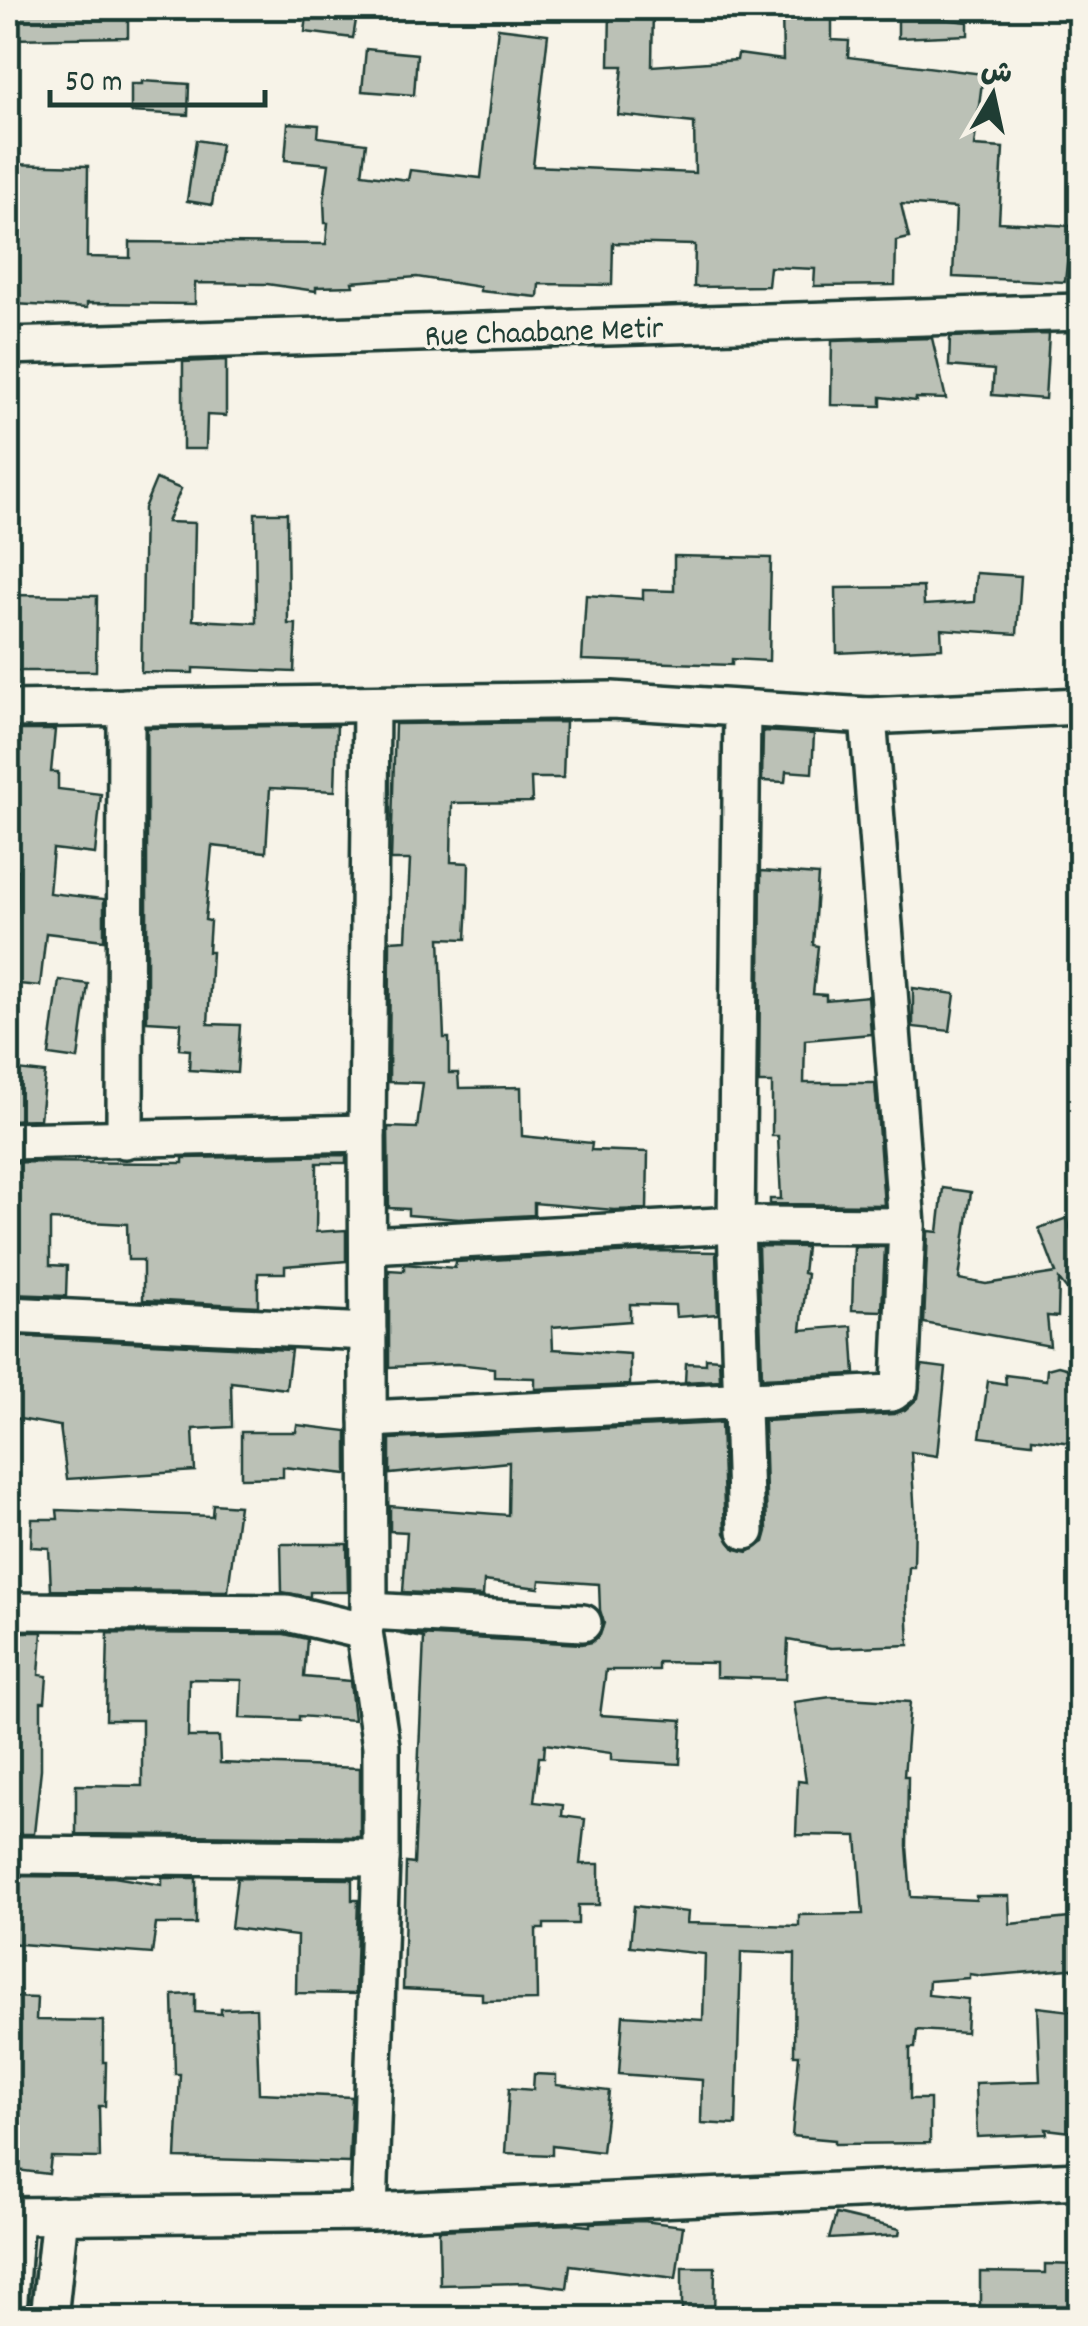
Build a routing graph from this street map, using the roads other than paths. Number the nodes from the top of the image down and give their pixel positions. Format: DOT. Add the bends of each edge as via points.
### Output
graph roads {
  1 [pos="1080,312"];
  2 [pos="8,346"];
  3 [pos="371,705"];
  4 [pos="1080,706"];
  5 [pos="126,707"];
  6 [pos="8,709"];
  7 [pos="742,710"];
  8 [pos="868,716"];
  9 [pos="367,1133"];
  10 [pos="125,1140"];
  11 [pos="8,1141"];
  12 [pos="736,1225"];
  13 [pos="907,1226"];
  14 [pos="369,1245"];
  15 [pos="8,1315"];
  16 [pos="368,1332"];
  17 [pos="742,1402"];
  18 [pos="368,1419"];
  19 [pos="746,1531"];
  20 [pos="8,1611"];
  21 [pos="366,1621"];
  22 [pos="583,1623"];
  23 [pos="8,1855"];
  24 [pos="381,1858"];
  25 [pos="1080,2180"];
  26 [pos="369,2212"];
  27 [pos="11,2216"];
  28 [pos="60,2216"];
  29 [pos="8,2313"];
  30 [pos="49,2318"];
  1 -- 2 [label="street, Rue Chaabane Metir"];
  3 -- 5 [label="street"];
  3 -- 7 [label="street" via="612,700"];
  3 -- 9 [label="street"];
  4 -- 8 [label="street"];
  5 -- 6 [label="street"];
  5 -- 10 [label="street"];
  7 -- 8 [label="street"];
  7 -- 12 [label="street"];
  8 -- 13 [label="street"];
  9 -- 10 [label="street"];
  9 -- 14 [label="street"];
  10 -- 11 [label="street"];
  12 -- 13 [label="street"];
  12 -- 14 [label="street"];
  12 -- 17 [label="street"];
  13 -- 17 [label="street" via="900,1387 892,1393"];
  14 -- 16 [label="street"];
  15 -- 16 [label="street"];
  16 -- 18 [label="street"];
  17 -- 18 [label="street"];
  17 -- 19 [label="street"];
  18 -- 21 [label="street"];
  20 -- 21 [label="street" via="287,1613"];
  21 -- 22 [label="street"];
  21 -- 24 [label="street" via="381,1746"];
  23 -- 24 [label="street"];
  24 -- 26 [label="street"];
  25 -- 26 [label="street"];
  26 -- 28 [label="street"];
  27 -- 28 [label="street"];
  27 -- 29 [label="street"];
  28 -- 30 [label="street"];
}
